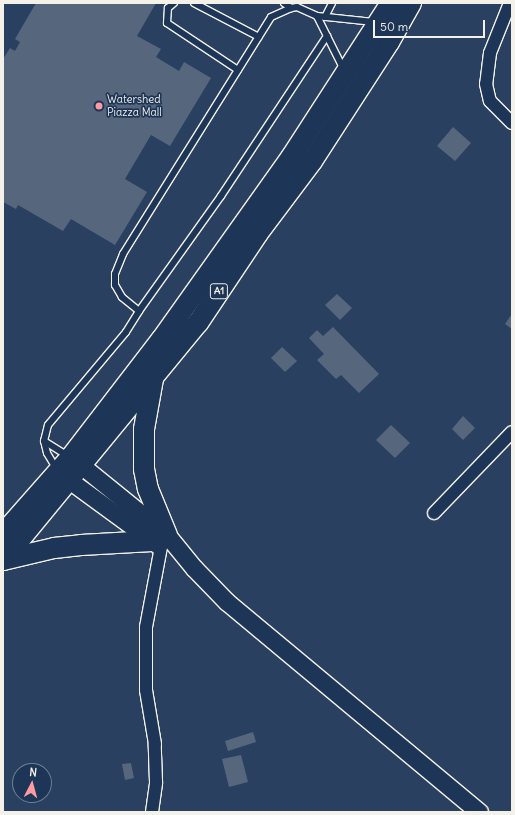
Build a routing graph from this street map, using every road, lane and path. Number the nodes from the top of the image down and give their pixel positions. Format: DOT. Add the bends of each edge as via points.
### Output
graph roads {
  1 [pos="174,3"];
  2 [pos="194,3"];
  3 [pos="284,3"];
  4 [pos="332,3"];
  5 [pos="411,3"];
  6 [pos="510,3"];
  7 [pos="392,4"];
  8 [pos="305,6"];
  9 [pos="291,8"];
  10 [pos="317,16"];
  11 [pos="325,17"];
  12 [pos="378,23"];
  13 [pos="327,36"];
  14 [pos="259,37"];
  15 [pos="238,70"];
  16 [pos="345,73"];
  17 [pos="512,123"];
  18 [pos="139,311"];
  19 [pos="154,375"];
  20 [pos="512,432"];
  21 [pos="44,441"];
  22 [pos="70,469"];
  23 [pos="434,513"];
  24 [pos="3,534"];
  25 [pos="160,541"];
  26 [pos="3,560"];
  27 [pos="152,812"];
  28 [pos="479,812"];
  1 -- 15 [label="lane" via="168,8 167,24"];
  2 -- 14 [label="lane"];
  3 -- 9 [label="lane"];
  4 -- 11 [label="lane"];
  5 -- 19 [label="highway, A1" via="389,42 312,161 258,233 198,323"];
  6 -- 17 [label="street" via="490,53 486,84 490,101"];
  7 -- 12 [label="highway, A1"];
  8 -- 9 [label="lane"];
  8 -- 10 [label="lane"];
  9 -- 14 [label="lane" via="271,17"];
  10 -- 11 [label="lane"];
  10 -- 13 [label="lane"];
  11 -- 12 [label="lane"];
  12 -- 16 [label="highway, A1"];
  13 -- 16 [label="lane"];
  13 -- 18 [label="lane" via="221,196"];
  14 -- 15 [label="lane"];
  15 -- 18 [label="lane" via="123,254 115,274 115,285 122,296"];
  16 -- 22 [label="highway, A1" via="292,156"];
  18 -- 21 [label="lane" via="126,332 48,425"];
  19 -- 22 [label="highway, A1"];
  19 -- 25 [label="highway" via="144,430 144,469"];
  20 -- 23 [label="street"];
  21 -- 22 [label="lane"];
  21 -- 22 [label="lane" via="47,453"];
  22 -- 24 [label="highway, A1"];
  22 -- 25 [label="main road"];
  22 -- 26 [label="highway, A1"];
  25 -- 26 [label="highway" via="54,548"];
  25 -- 27 [label="street" via="146,627 146,690 155,744 156,782"];
  25 -- 28 [label="main road" via="194,568 228,602"];
}
